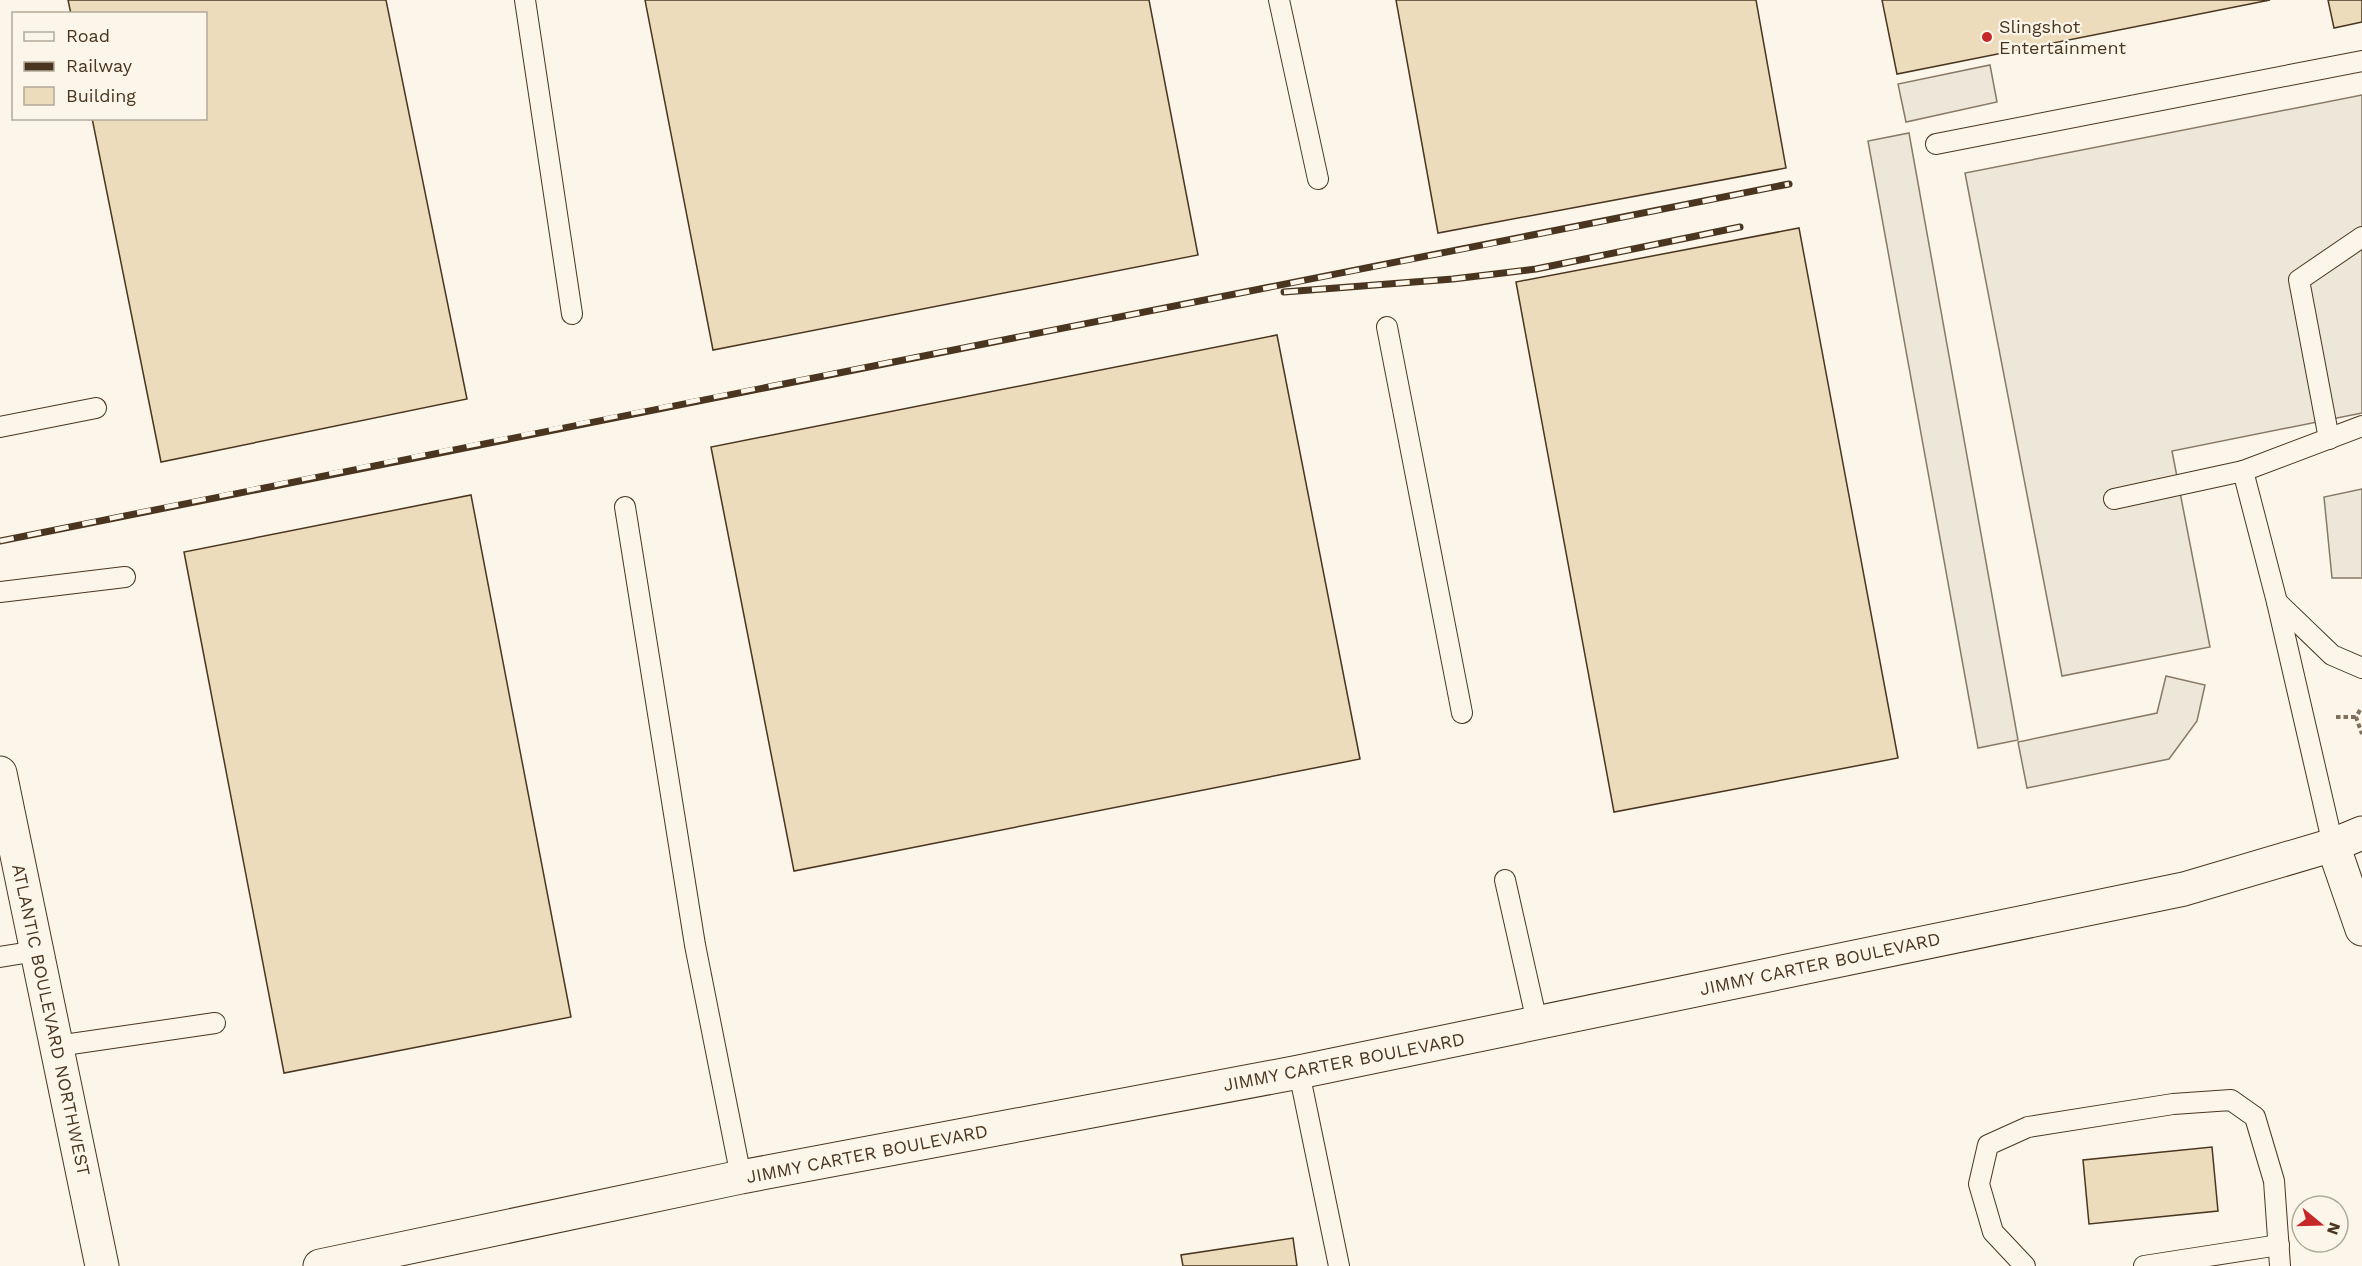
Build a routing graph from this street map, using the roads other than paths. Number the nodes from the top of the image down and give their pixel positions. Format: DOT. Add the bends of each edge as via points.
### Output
graph roads {
  1 [pos="525,0"];
  2 [pos="1279,0"];
  3 [pos="2362,61"];
  4 [pos="1936,144"];
  5 [pos="1318,179"];
  6 [pos="2362,237"];
  7 [pos="572,315"];
  8 [pos="1387,327"];
  9 [pos="96,408"];
  10 [pos="2362,426"];
  11 [pos="0,427"];
  12 [pos="2329,439"];
  13 [pos="2243,471"];
  14 [pos="2114,499"];
  15 [pos="624,507"];
  16 [pos="125,577"];
  17 [pos="0,592"];
  18 [pos="2277,602"];
  19 [pos="2362,668"];
  20 [pos="1462,713"];
  21 [pos="0,773"];
  22 [pos="2348,839"];
  23 [pos="1505,880"];
  24 [pos="2362,929"];
  25 [pos="37,951"];
  26 [pos="0,957"];
  27 [pos="1537,1022"];
  28 [pos="215,1023"];
  29 [pos="57,1046"];
  30 [pos="1299,1072"];
  31 [pos="741,1177"];
  32 [pos="2279,1245"];
  33 [pos="102,1266"];
  34 [pos="320,1266"];
  35 [pos="1339,1266"];
  36 [pos="2025,1266"];
  37 [pos="2144,1266"];
  38 [pos="2280,1266"];
  1 -- 7 [label="lane"];
  2 -- 5 [label="lane"];
  3 -- 4 [label="lane"];
  6 -- 12 [label="lane" via="2299,280"];
  8 -- 20 [label="lane"];
  9 -- 11 [label="lane"];
  10 -- 12 [label="lane"];
  12 -- 13 [label="lane"];
  13 -- 14 [label="lane"];
  13 -- 18 [label="lane"];
  15 -- 31 [label="lane" via="695,945"];
  16 -- 17 [label="lane"];
  18 -- 19 [label="lane" via="2332,655"];
  18 -- 22 [label="lane"];
  21 -- 25 [label="main road, ATLANTIC BOULEVARD NORTHWEST"];
  22 -- 24 [label="main road"];
  22 -- 27 [label="main road, JIMMY CARTER BOULEVARD" via="2184,889"];
  23 -- 27 [label="lane"];
  25 -- 26 [label="lane"];
  25 -- 29 [label="main road, ATLANTIC BOULEVARD NORTHWEST"];
  27 -- 30 [label="main road, JIMMY CARTER BOULEVARD"];
  28 -- 29 [label="lane"];
  29 -- 33 [label="main road, ATLANTIC BOULEVARD NORTHWEST"];
  30 -- 31 [label="main road, JIMMY CARTER BOULEVARD"];
  30 -- 35 [label="lane"];
  31 -- 34 [label="main road, JIMMY CARTER BOULEVARD"];
  32 -- 36 [label="lane" via="2274,1181 2255,1117 2231,1100 2173,1104 2028,1127 1988,1145 1979,1184 1993,1232"];
  32 -- 37 [label="lane"];
  32 -- 38 [label="lane"];
}
